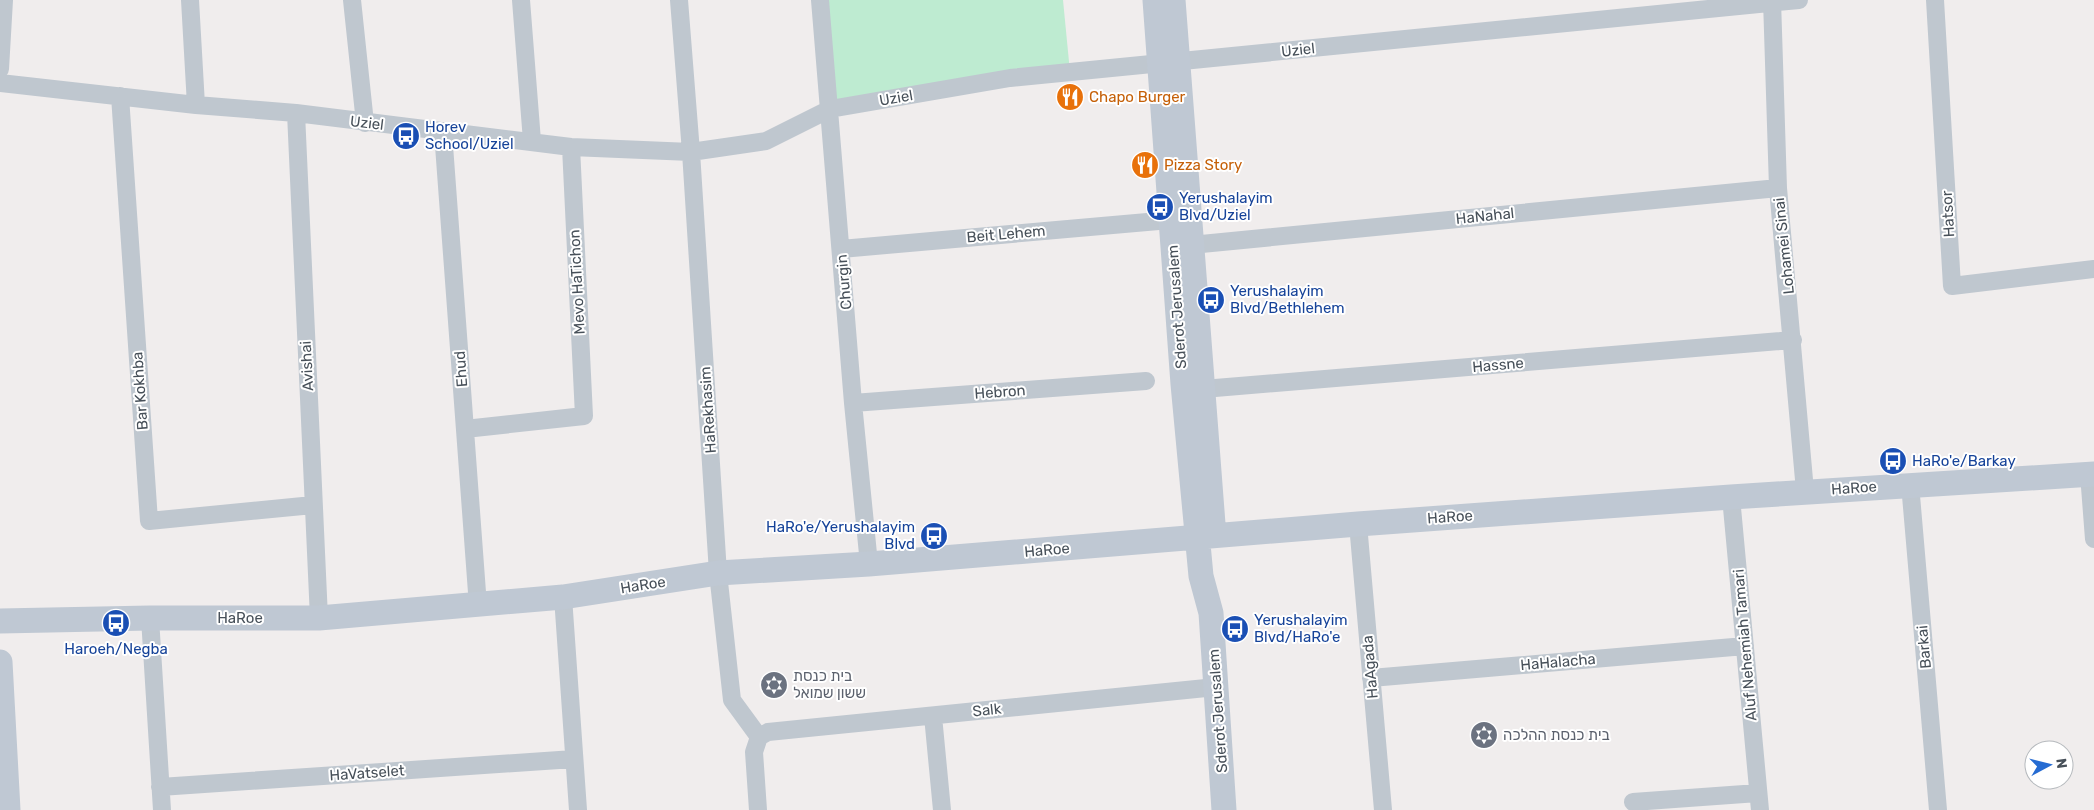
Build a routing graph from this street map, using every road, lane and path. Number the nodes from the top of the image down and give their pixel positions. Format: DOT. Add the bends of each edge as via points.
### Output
graph roads {
  1 [pos="4,0"];
  2 [pos="190,0"];
  3 [pos="352,0"];
  4 [pos="521,0"];
  5 [pos="679,0"];
  6 [pos="820,0"];
  7 [pos="1155,0"];
  8 [pos="1173,0"];
  9 [pos="1799,0"];
  10 [pos="1935,0"];
  11 [pos="1772,1"];
  12 [pos="1168,63"];
  13 [pos="0,69"];
  14 [pos="0,83"];
  15 [pos="120,96"];
  16 [pos="196,105"];
  17 [pos="830,109"];
  18 [pos="296,113"];
  19 [pos="365,123"];
  20 [pos="443,132"];
  21 [pos="532,141"];
  22 [pos="571,147"];
  23 [pos="691,152"];
  24 [pos="1778,188"];
  25 [pos="1170,220"];
  26 [pos="1191,245"];
  27 [pos="841,249"];
  28 [pos="2094,269"];
  29 [pos="1793,340"];
  30 [pos="1146,380"];
  31 [pos="1203,389"];
  32 [pos="853,403"];
  33 [pos="465,429"];
  34 [pos="2091,474"];
  35 [pos="1910,484"];
  36 [pos="1805,492"];
  37 [pos="1731,497"];
  38 [pos="313,505"];
  39 [pos="1358,524"];
  40 [pos="1206,537"];
  41 [pos="2094,539"];
  42 [pos="869,564"];
  43 [pos="718,573"];
  44 [pos="563,598"];
  45 [pos="478,606"];
  46 [pos="150,618"];
  47 [pos="319,618"];
  48 [pos="0,621"];
  49 [pos="1745,646"];
  50 [pos="0,662"];
  51 [pos="1370,678"];
  52 [pos="1216,687"];
  53 [pos="933,716"];
  54 [pos="759,737"];
  55 [pos="574,759"];
  56 [pos="160,787"];
  57 [pos="5,794"];
  58 [pos="1759,801"];
  59 [pos="1633,802"];
  60 [pos="162,810"];
  61 [pos="578,810"];
  62 [pos="758,810"];
  63 [pos="942,810"];
  64 [pos="1224,810"];
  65 [pos="1383,810"];
  66 [pos="1938,810"];
  1 -- 13 [label="street"];
  2 -- 16 [label="street"];
  3 -- 19 [label="street"];
  4 -- 21 [label="street"];
  5 -- 23 [label="street, HaRekhasim"];
  6 -- 17 [label="street, Churgin"];
  7 -- 12 [label="street, Sderot Jerusalem"];
  8 -- 12 [label="street, Sderot Jerusalem"];
  9 -- 11 [label="street, Uziel"];
  10 -- 28 [label="street, Hatsor" via="1952,286"];
  11 -- 12 [label="street, Uziel"];
  11 -- 24 [label="street, Lohamei Sinai"];
  12 -- 17 [label="street, Uziel" via="1010,78"];
  12 -- 25 [label="street, Sderot Jerusalem"];
  12 -- 26 [label="street, Sderot Jerusalem"];
  14 -- 15 [label="street, Uziel"];
  15 -- 16 [label="street, Uziel"];
  15 -- 38 [label="street, Bar Kokhba" via="149,521"];
  16 -- 18 [label="street, Uziel"];
  17 -- 23 [label="street, Uziel" via="766,141"];
  17 -- 27 [label="street, Churgin"];
  18 -- 19 [label="street, Uziel"];
  18 -- 38 [label="street, Avishai"];
  19 -- 20 [label="street, Uziel"];
  20 -- 21 [label="street, Uziel"];
  20 -- 33 [label="street, Ehud"];
  21 -- 22 [label="street, Uziel"];
  22 -- 23 [label="street, Uziel"];
  22 -- 33 [label="street, Mevo HaTichon" via="584,416"];
  23 -- 43 [label="street, HaRekhasim"];
  24 -- 26 [label="street, HaNahal"];
  24 -- 29 [label="street, Lohamei Sinai"];
  25 -- 27 [label="street, Beit Lehem"];
  25 -- 40 [label="street, Sderot Jerusalem"];
  26 -- 31 [label="street, Sderot Jerusalem"];
  27 -- 32 [label="street, Churgin"];
  29 -- 31 [label="street, Hassne"];
  29 -- 36 [label="street, Lohamei Sinai"];
  30 -- 32 [label="street, Hebron"];
  31 -- 40 [label="street, Sderot Jerusalem"];
  32 -- 42 [label="street, Churgin"];
  33 -- 45 [label="street, Ehud"];
  34 -- 35 [label="street, HaRoe"];
  34 -- 41 [label="street"];
  35 -- 36 [label="street, HaRoe"];
  35 -- 66 [label="street, Barkai"];
  36 -- 37 [label="street, HaRoe"];
  37 -- 39 [label="street, HaRoe"];
  37 -- 49 [label="street, Aluf Nehemiah Tamari"];
  38 -- 47 [label="street, Avishai"];
  39 -- 40 [label="street, HaRoe"];
  39 -- 51 [label="street, HaAgada"];
  40 -- 42 [label="street, HaRoe"];
  40 -- 52 [label="street, Sderot Jerusalem" via="1218,575 1211,613"];
  42 -- 43 [label="street, HaRoe"];
  43 -- 44 [label="street, HaRoe"];
  43 -- 54 [label="street, HaRekhasim" via="732,700"];
  44 -- 45 [label="street, HaRoe"];
  44 -- 55 [label="street"];
  45 -- 47 [label="street, HaRoe"];
  46 -- 47 [label="street, HaRoe"];
  46 -- 48 [label="street, HaRoe"];
  46 -- 56 [label="street"];
  49 -- 51 [label="street, HaHalacha"];
  49 -- 58 [label="street, Aluf Nehemiah Tamari"];
  50 -- 57 [label="street"];
  51 -- 65 [label="street, HaAgada"];
  52 -- 53 [label="street, Salk"];
  52 -- 64 [label="street, Sderot Jerusalem"];
  53 -- 54 [label="street, Salk" via="768,732"];
  53 -- 63 [label="street"];
  54 -- 62 [label="street" via="754,752"];
  55 -- 56 [label="street, HaVatselet"];
  55 -- 61 [label="street"];
  56 -- 60 [label="street"];
  58 -- 59 [label="street, Aluf Nehemiah Tamari"];
}
